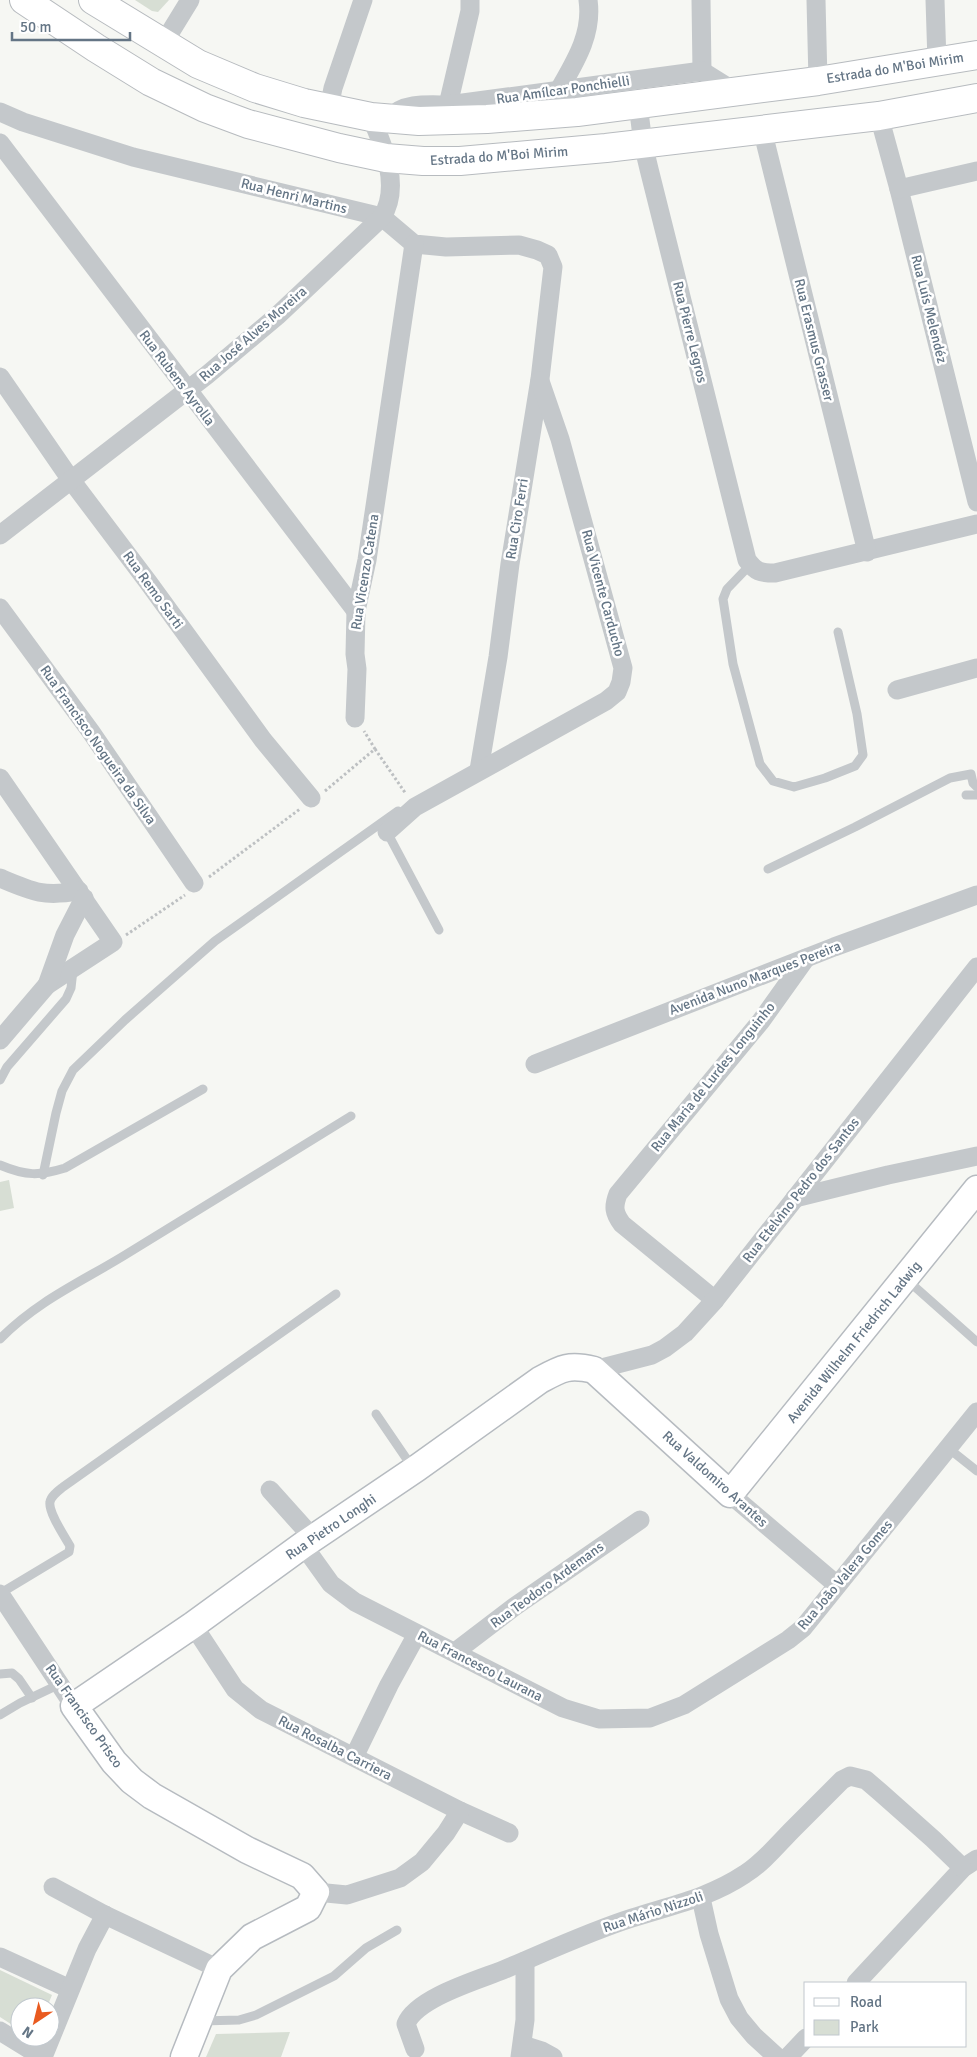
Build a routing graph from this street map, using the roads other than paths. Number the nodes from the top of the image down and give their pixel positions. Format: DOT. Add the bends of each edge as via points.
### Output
graph roads {
  1 [pos="24,0"];
  2 [pos="93,0"];
  3 [pos="190,0"];
  4 [pos="363,0"];
  5 [pos="470,0"];
  6 [pos="588,0"];
  7 [pos="701,0"];
  8 [pos="816,0"];
  9 [pos="935,0"];
  10 [pos="163,44"];
  11 [pos="977,55"];
  12 [pos="936,62"];
  13 [pos="702,71"];
  14 [pos="818,81"];
  15 [pos="559,90"];
  16 [pos="734,91"];
  17 [pos="977,98"];
  18 [pos="638,104"];
  19 [pos="448,105"];
  20 [pos="329,108"];
  21 [pos="0,112"];
  22 [pos="879,116"];
  23 [pos="380,118"];
  24 [pos="23,122"];
  25 [pos="762,129"];
  26 [pos="643,144"];
  27 [pos="1,147"];
  28 [pos="386,158"];
  29 [pos="977,171"];
  30 [pos="899,189"];
  31 [pos="382,217"];
  32 [pos="414,244"];
  33 [pos="0,377"];
  34 [pos="540,380"];
  35 [pos="188,390"];
  36 [pos="71,480"];
  37 [pos="977,502"];
  38 [pos="977,524"];
  39 [pos="0,535"];
  40 [pos="867,552"];
  41 [pos="749,562"];
  42 [pos="0,608"];
  43 [pos="356,611"];
  44 [pos="838,632"];
  45 [pos="977,668"];
  46 [pos="897,690"];
  47 [pos="355,718"];
  48 [pos="479,770"];
  49 [pos="0,778"];
  50 [pos="977,787"];
  51 [pos="966,795"];
  52 [pos="977,795"];
  53 [pos="311,798"];
  54 [pos="406,809"];
  55 [pos="387,832"];
  56 [pos="768,869"];
  57 [pos="0,878"];
  58 [pos="194,883"];
  59 [pos="81,895"];
  60 [pos="977,895"];
  61 [pos="439,930"];
  62 [pos="806,958"];
  63 [pos="74,967"];
  64 [pos="977,967"];
  65 [pos="46,985"];
  66 [pos="0,1040"];
  67 [pos="535,1064"];
  68 [pos="0,1080"];
  69 [pos="203,1089"];
  70 [pos="351,1116"];
  71 [pos="977,1156"];
  72 [pos="0,1165"];
  73 [pos="43,1175"];
  74 [pos="977,1189"];
  75 [pos="795,1198"];
  76 [pos="906,1280"];
  77 [pos="336,1294"];
  78 [pos="715,1300"];
  79 [pos="0,1339"];
  80 [pos="977,1342"];
  81 [pos="594,1370"];
  82 [pos="977,1412"];
  83 [pos="376,1414"];
  84 [pos="948,1448"];
  85 [pos="417,1468"];
  86 [pos="977,1471"];
  87 [pos="270,1490"];
  88 [pos="730,1494"];
  89 [pos="640,1520"];
  90 [pos="308,1542"];
  91 [pos="837,1585"];
  92 [pos="0,1594"];
  93 [pos="193,1625"];
  94 [pos="417,1634"];
  95 [pos="455,1652"];
  96 [pos="0,1674"];
  97 [pos="60,1684"];
  98 [pos="32,1698"];
  99 [pos="684,1705"];
  100 [pos="74,1706"];
  101 [pos="0,1715"];
  102 [pos="354,1758"];
  103 [pos="460,1812"];
  104 [pos="509,1833"];
  105 [pos="970,1863"];
  106 [pos="53,1887"];
  107 [pos="316,1892"];
  108 [pos="701,1898"];
  109 [pos="105,1915"];
  110 [pos="397,1930"];
  111 [pos="0,1957"];
  112 [pos="525,1961"];
  113 [pos="219,1969"];
  114 [pos="857,1982"];
  115 [pos="70,1989"];
  116 [pos="199,2021"];
  117 [pos="0,2031"];
  118 [pos="804,2040"];
  119 [pos="416,2049"];
  120 [pos="521,2051"];
  121 [pos="43,2057"];
  122 [pos="184,2057"];
  123 [pos="553,2057"];
  124 [pos="777,2057"];
  125 [pos="788,2057"];
  1 -- 28 [label="main road, Estrada do M'Boi Mirim" via="144,77 204,108 257,126"];
  2 -- 10 [label="main road, Estrada do M'Boi Mirim"];
  3 -- 10 [label="street"];
  4 -- 20 [label="street"];
  5 -- 19 [label="street"];
  6 -- 15 [label="street" via="587,32 580,54"];
  7 -- 13 [label="street"];
  8 -- 14 [label="street"];
  9 -- 12 [label="street"];
  10 -- 20 [label="main road, Estrada do M'Boi Mirim" via="198,64 254,88"];
  11 -- 12 [label="main road, Estrada do M'Boi Mirim"];
  12 -- 14 [label="main road, Estrada do M'Boi Mirim"];
  13 -- 15 [label="street, Rua Amílcar Ponchielli"];
  13 -- 16 [label="street"];
  14 -- 16 [label="main road, Estrada do M'Boi Mirim"];
  15 -- 19 [label="street, Rua Amílcar Ponchielli"];
  16 -- 18 [label="main road, Estrada do M'Boi Mirim"];
  17 -- 22 [label="main road, Estrada do M'Boi Mirim"];
  18 -- 23 [label="main road, Estrada do M'Boi Mirim" via="487,119 419,121"];
  18 -- 26 [label="street, Rua Pierre Legros"];
  19 -- 23 [label="street, Rua Amílcar Ponchielli" via="417,106"];
  20 -- 23 [label="main road, Estrada do M'Boi Mirim"];
  21 -- 24 [label="street, Rua Henri Martins"];
  22 -- 25 [label="main road, Estrada do M'Boi Mirim"];
  22 -- 30 [label="street, Rua Luís Melendéz"];
  23 -- 28 [label="street"];
  24 -- 27 [label="street"];
  24 -- 31 [label="street, Rua Henri Martins" via="133,157"];
  25 -- 26 [label="main road, Estrada do M'Boi Mirim"];
  25 -- 40 [label="street, Rua Erasmus Grasser"];
  26 -- 28 [label="main road, Estrada do M'Boi Mirim" via="460,161"];
  26 -- 41 [label="street, Rua Pierre Legros"];
  27 -- 35 [label="street, Rua Rubens Ayrolla"];
  28 -- 31 [label="street" via="391,194"];
  29 -- 30 [label="street"];
  30 -- 37 [label="street, Rua Luís Melendéz"];
  31 -- 32 [label="street, Rua Henri Martins"];
  31 -- 35 [label="street, Rua José Alves Moreira" via="276,316"];
  32 -- 34 [label="street, Rua Ciro Ferri" via="446,247 519,245 548,255 553,267"];
  32 -- 43 [label="street, Rua Vicenzo Catena"];
  33 -- 36 [label="street, Rua Remo Sarti"];
  34 -- 48 [label="street, Rua Ciro Ferri"];
  34 -- 48 [label="street, Rua Vicente Carducho" via="600,581 623,668 621,682 617,692 606,701"];
  35 -- 36 [label="street, Rua José Alves Moreira"];
  35 -- 43 [label="street, Rua Rubens Ayrolla"];
  36 -- 39 [label="street, Rua José Alves Moreira"];
  36 -- 53 [label="street, Rua Remo Sarti" via="263,740"];
  38 -- 40 [label="street"];
  40 -- 41 [label="street" via="775,573 761,573 754,570"];
  41 -- 44 [label="lane" via="723,599 733,664 760,764 773,781 794,787 855,766 863,755"];
  42 -- 58 [label="street, Rua Francisco Nogueira da Silva" via="91,732"];
  43 -- 47 [label="street, Rua Vicenzo Catena"];
  45 -- 46 [label="street"];
  48 -- 54 [label="street, Rua Vicente Carducho"];
  49 -- 59 [label="street"];
  50 -- 56 [label="lane" via="970,774 950,778"];
  51 -- 52 [label="lane"];
  54 -- 55 [label="street, Rua Vicente Carducho"];
  54 -- 73 [label="lane" via="215,940 73,1070 60,1098"];
  55 -- 61 [label="lane"];
  57 -- 59 [label="street" via="44,894"];
  59 -- 63 [label="street" via="113,942"];
  59 -- 65 [label="street"];
  60 -- 62 [label="street, Avenida Nuno Marques Pereira"];
  62 -- 67 [label="street, Avenida Nuno Marques Pereira"];
  62 -- 78 [label="street, Rua Maria de Lurdes Longuinho" via="761,1021 618,1194 613,1206 622,1224"];
  63 -- 65 [label="street"];
  63 -- 68 [label="lane" via="66,999 7,1066"];
  64 -- 75 [label="street, Rua Etelvino Pedro dos Santos"];
  65 -- 66 [label="street"];
  69 -- 73 [label="lane" via="66,1168"];
  70 -- 79 [label="lane" via="37,1306"];
  71 -- 75 [label="street"];
  72 -- 73 [label="lane" via="16,1172"];
  74 -- 76 [label="street, Avenida Wilhelm Friedrich Ladwig"];
  75 -- 78 [label="street, Rua Etelvino Pedro dos Santos"];
  76 -- 80 [label="lane"];
  76 -- 88 [label="street, Avenida Wilhelm Friedrich Ladwig"];
  77 -- 92 [label="lane" via="53,1495 51,1511 70,1546 68,1552"];
  78 -- 81 [label="street, Rua Etelvino Pedro dos Santos" via="686,1333 665,1348"];
  81 -- 85 [label="street, Rua Pietro Longhi" via="577,1366 559,1369"];
  81 -- 88 [label="street, Rua Valdomiro Arantes"];
  82 -- 84 [label="street, Rua João Valera Gomes"];
  83 -- 85 [label="lane" via="406,1458"];
  84 -- 86 [label="lane"];
  84 -- 91 [label="street, Rua João Valera Gomes"];
  85 -- 90 [label="street, Rua Pietro Longhi"];
  87 -- 90 [label="street, Rua Francesco Laurana"];
  88 -- 91 [label="street, Rua Valdomiro Arantes"];
  89 -- 95 [label="street, Rua Teodoro Ardemans"];
  90 -- 93 [label="street, Rua Pietro Longhi"];
  90 -- 94 [label="street, Rua Francesco Laurana" via="331,1584 343,1594"];
  91 -- 99 [label="street, Rua João Valera Gomes" via="814,1616 788,1640"];
  92 -- 97 [label="street, Rua Francisco Prisco"];
  93 -- 100 [label="street, Rua Pietro Longhi"];
  93 -- 102 [label="street, Rua Rosalba Carriera" via="227,1679 245,1698 261,1710"];
  94 -- 95 [label="street, Rua Francesco Laurana"];
  94 -- 102 [label="street"];
  95 -- 99 [label="street, Rua Francesco Laurana" via="563,1708 585,1716 620,1720 650,1718"];
  96 -- 98 [label="lane" via="12,1673"];
  97 -- 98 [label="lane"];
  97 -- 100 [label="street, Rua Francisco Prisco"];
  98 -- 101 [label="lane"];
  100 -- 107 [label="street, Rua Francisco Prisco" via="114,1762 132,1781 152,1796 239,1845 302,1876"];
  102 -- 103 [label="street, Rua Rosalba Carriera"];
  103 -- 104 [label="street, Rua Rosalba Carriera"];
  103 -- 107 [label="street" via="422,1862 400,1878 347,1895"];
  105 -- 108 [label="street, Rua Mário Nizzoli" via="934,1839 866,1780 850,1776 842,1780 769,1855 745,1874"];
  105 -- 114 [label="street"];
  106 -- 109 [label="street"];
  107 -- 113 [label="street" via="308,1908 252,1937"];
  108 -- 112 [label="street, Rua Mário Nizzoli" via="590,1933"];
  108 -- 124 [label="street" via="729,1999 739,2018"];
  109 -- 113 [label="street"];
  109 -- 115 [label="street"];
  110 -- 116 [label="lane" via="366,1948 334,1976 256,2015 239,2020"];
  111 -- 115 [label="street"];
  112 -- 119 [label="street, Rua Mário Nizzoli" via="457,1988 415,2012 406,2024"];
  112 -- 120 [label="street"];
  113 -- 116 [label="street"];
  115 -- 121 [label="street"];
  116 -- 122 [label="street"];
  117 -- 121 [label="street"];
  118 -- 125 [label="street"];
  120 -- 123 [label="street" via="542,2051"];
}
